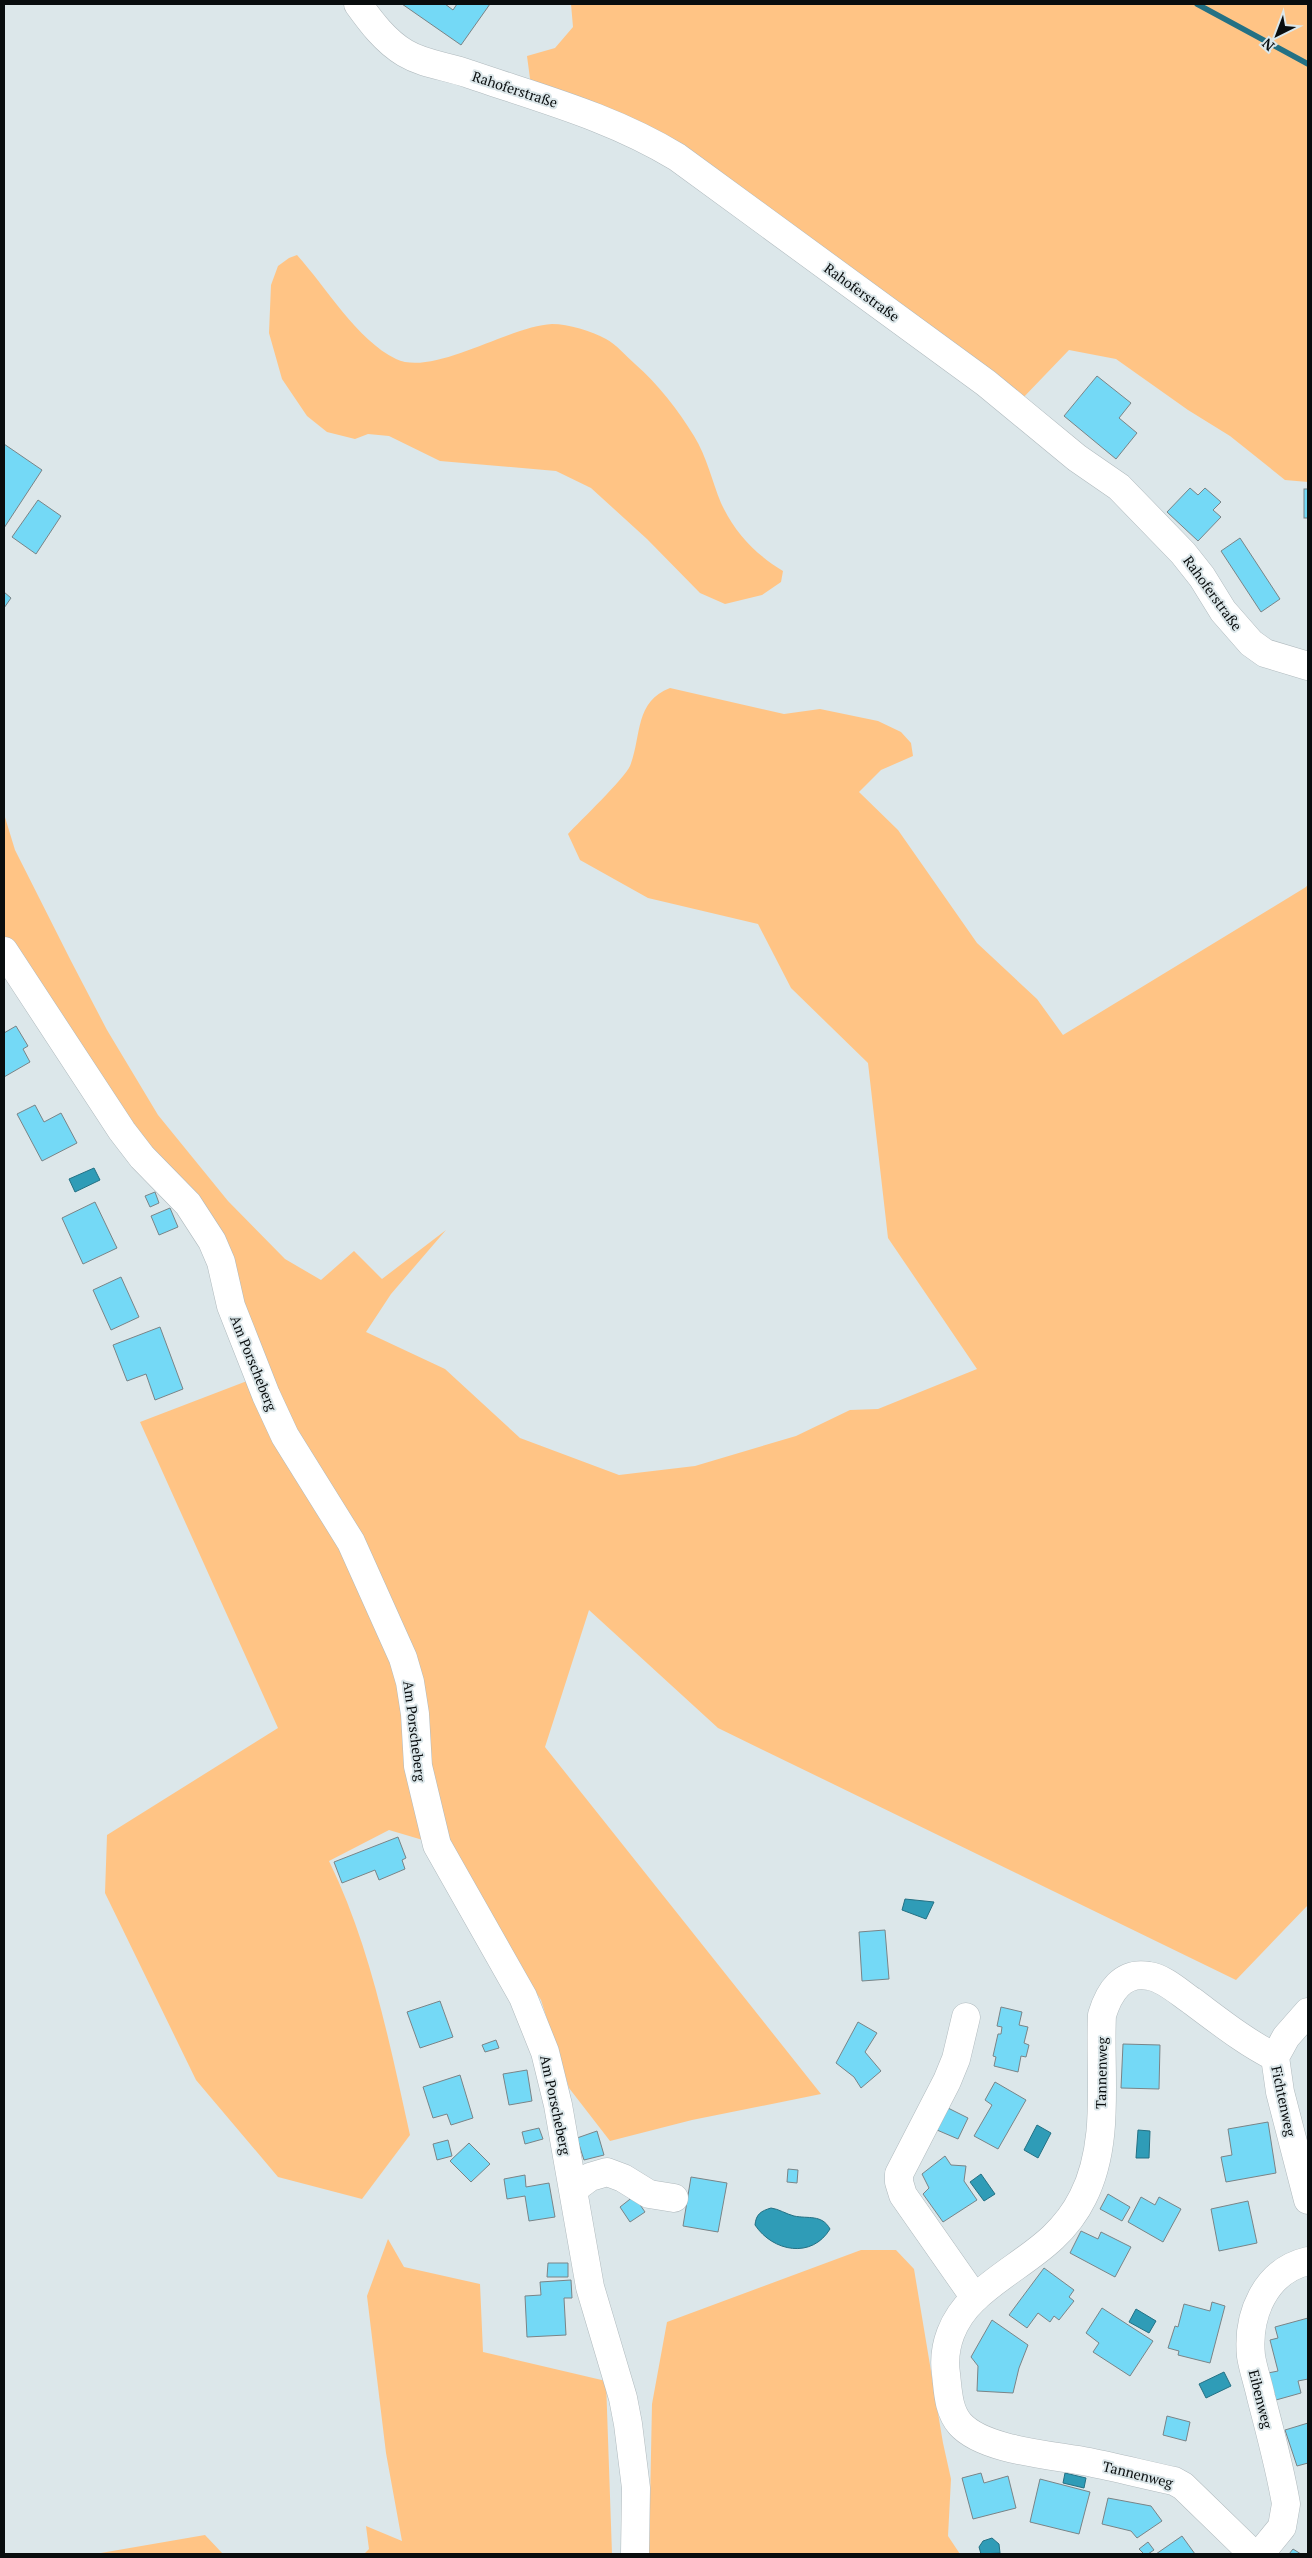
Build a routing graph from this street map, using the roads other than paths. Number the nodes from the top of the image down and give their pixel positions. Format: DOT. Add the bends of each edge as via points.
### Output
graph roads {
  1 [pos="358,4"];
  2 [pos="1308,666"];
  3 [pos="4,951"];
  4 [pos="1308,2012"];
  5 [pos="966,2018"];
  6 [pos="1274,2057"];
  7 [pos="574,2190"];
  8 [pos="674,2198"];
  9 [pos="1308,2200"];
  10 [pos="1308,2261"];
  11 [pos="975,2298"];
  12 [pos="635,2554"];
  13 [pos="1253,2554"];
  14 [pos="1260,2554"];
  1 -- 2 [label="street, Rahoferstraße" via="390,43 406,54 619,125 693,168 986,384 1077,458 1119,487 1184,553 1223,611 1251,643 1265,653"];
  3 -- 7 [label="street, Am Porscheberg" via="122,1131 142,1157 188,1204 212,1241 221,1262 231,1306 266,1395 285,1436 351,1542 387,1619 410,1682 418,1766 437,1845 501,1956 536,2026 558,2106"];
  4 -- 6 [label="street, Fichtenweg"];
  5 -- 11 [label="street" via="948,2081 900,2174 899,2182 903,2195"];
  6 -- 9 [label="street, Fichtenweg"];
  6 -- 11 [label="street, Tannenweg" via="1156,1978 1137,1976 1124,1979 1114,1987 1102,2014 1100,2139 1092,2178 1074,2214 1050,2242"];
  7 -- 8 [label="street" via="590,2177 606,2172 649,2194"];
  7 -- 12 [label="street, Am Porscheberg" via="590,2287 628,2424 636,2488"];
  10 -- 14 [label="street, Eibenweg" via="1290,2267 1266,2288 1253,2322 1251,2357 1286,2504 1282,2526"];
  11 -- 13 [label="street, Tannenweg" via="956,2322 946,2350 948,2396 952,2412 960,2424 983,2439 1004,2446 1174,2481"];
}
